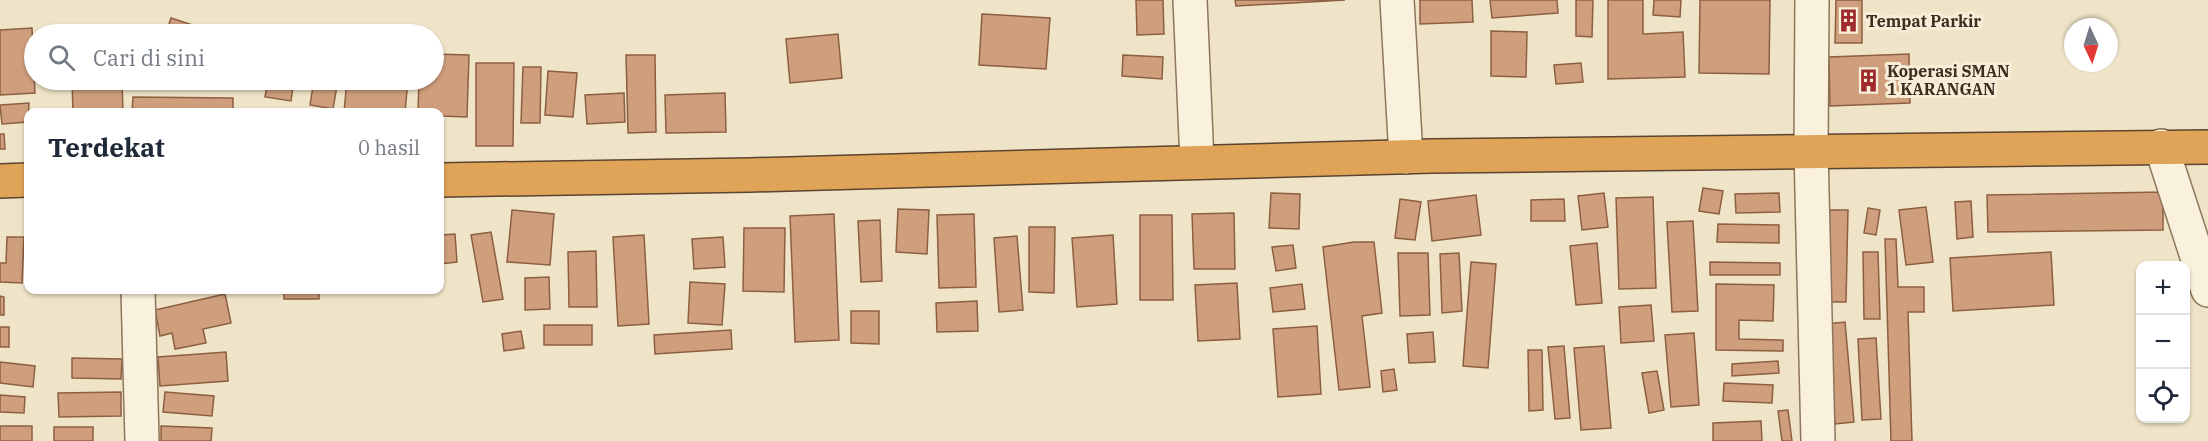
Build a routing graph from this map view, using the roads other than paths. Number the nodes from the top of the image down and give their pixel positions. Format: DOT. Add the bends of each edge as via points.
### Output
graph roads {
  1 [pos="1190,0"];
  2 [pos="1396,0"];
  3 [pos="1812,0"];
  4 [pos="2161,146"];
  5 [pos="2208,147"];
  6 [pos="1811,150"];
  7 [pos="1406,157"];
  8 [pos="1197,162"];
  9 [pos="24,180"];
  10 [pos="444,180"];
  11 [pos="0,181"];
  12 [pos="2208,290"];
  13 [pos="138,294"];
  14 [pos="142,441"];
  15 [pos="1818,441"];
  1 -- 8 [label="street"];
  2 -- 7 [label="street"];
  3 -- 6 [label="street"];
  4 -- 5 [label="highway"];
  4 -- 6 [label="highway"];
  4 -- 12 [label="street"];
  6 -- 7 [label="highway"];
  6 -- 15 [label="street"];
  7 -- 8 [label="highway"];
  8 -- 10 [label="highway"];
  9 -- 11 [label="highway"];
  13 -- 14 [label="street"];
}
